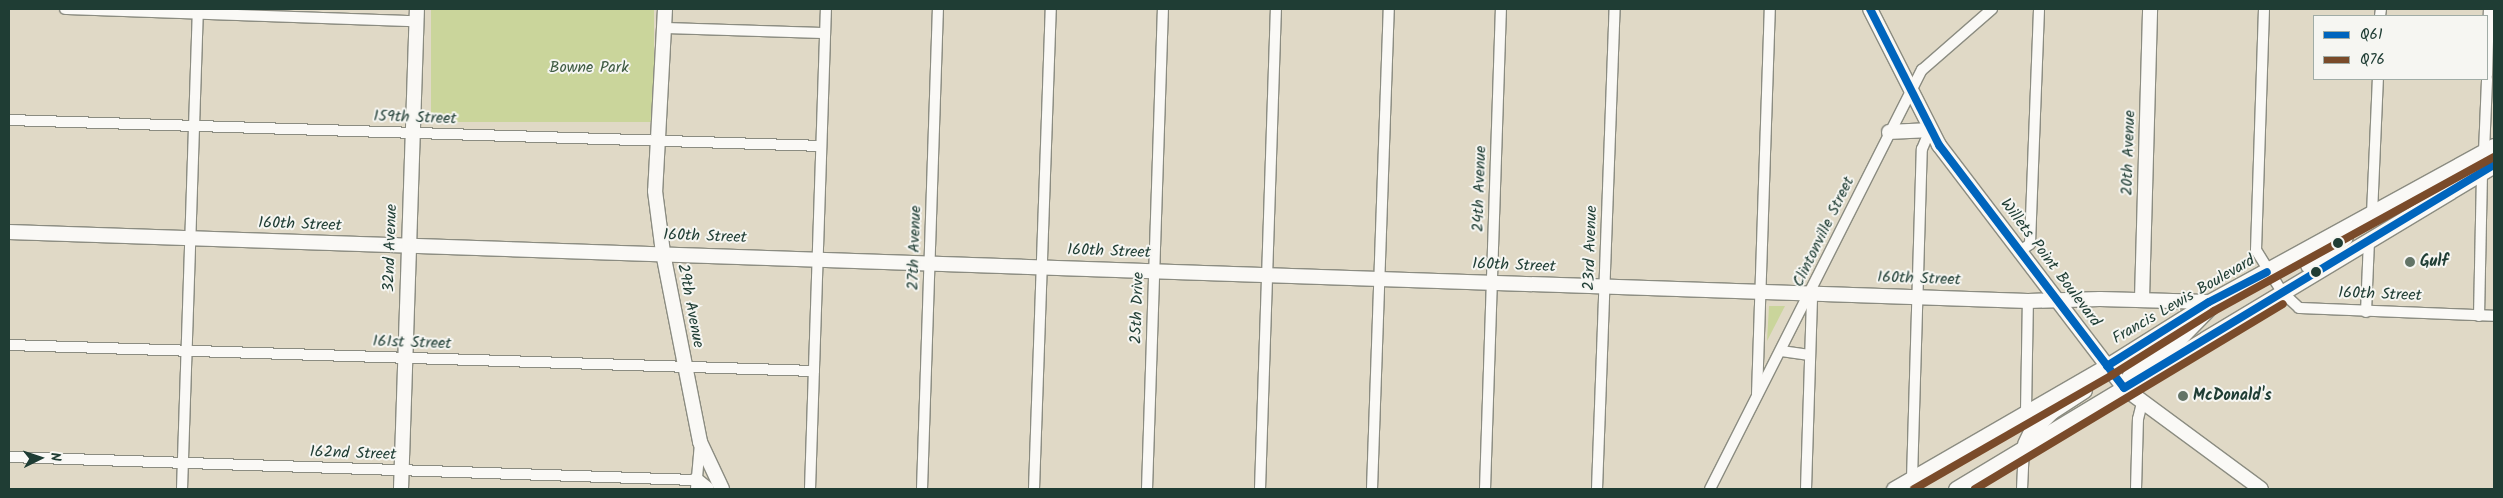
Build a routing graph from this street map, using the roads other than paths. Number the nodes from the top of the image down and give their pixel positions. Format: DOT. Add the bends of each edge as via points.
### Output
graph roads {
  1 [pos="65,9"];
  2 [pos="665,9"];
  3 [pos="826,9"];
  4 [pos="938,9"];
  5 [pos="1051,9"];
  6 [pos="1163,9"];
  7 [pos="1276,9"];
  8 [pos="1389,9"];
  9 [pos="1501,9"];
  10 [pos="1615,9"];
  11 [pos="1770,9"];
  12 [pos="1870,9"];
  13 [pos="1992,9"];
  14 [pos="2039,9"];
  15 [pos="2150,9"];
  16 [pos="2264,9"];
  17 [pos="2489,9"];
  18 [pos="198,11"];
  19 [pos="417,15"];
  20 [pos="663,28"];
  21 [pos="825,33"];
  22 [pos="2488,43"];
  23 [pos="2378,80"];
  24 [pos="2487,80"];
  25 [pos="1911,91"];
  26 [pos="9,120"];
  27 [pos="194,126"];
  28 [pos="1930,130"];
  29 [pos="1889,132"];
  30 [pos="413,133"];
  31 [pos="656,141"];
  32 [pos="821,146"];
  33 [pos="2489,149"];
  34 [pos="2488,168"];
  35 [pos="2372,214"];
  36 [pos="9,232"];
  37 [pos="191,239"];
  38 [pos="2369,240"];
  39 [pos="409,246"];
  40 [pos="2020,251"];
  41 [pos="663,253"];
  42 [pos="817,259"];
  43 [pos="930,263"];
  44 [pos="1042,267"];
  45 [pos="1154,271"];
  46 [pos="1267,275"];
  47 [pos="1380,279"];
  48 [pos="1492,282"];
  49 [pos="2276,282"];
  50 [pos="1605,286"];
  51 [pos="1759,291"];
  52 [pos="1812,292"];
  53 [pos="1916,297"];
  54 [pos="2142,299"];
  55 [pos="2057,300"];
  56 [pos="2214,300"];
  57 [pos="2028,301"];
  58 [pos="2366,312"];
  59 [pos="2479,316"];
  60 [pos="2494,316"];
  61 [pos="9,345"];
  62 [pos="187,351"];
  63 [pos="1781,351"];
  64 [pos="1810,355"];
  65 [pos="405,358"];
  66 [pos="2107,366"];
  67 [pos="684,368"];
  68 [pos="814,371"];
  69 [pos="2124,388"];
  70 [pos="1757,398"];
  71 [pos="2142,403"];
  72 [pos="2026,412"];
  73 [pos="700,442"];
  74 [pos="2024,446"];
  75 [pos="9,458"];
  76 [pos="183,463"];
  77 [pos="402,471"];
  78 [pos="1912,479"];
  79 [pos="696,485"];
  80 [pos="2256,488"];
  81 [pos="182,489"];
  82 [pos="401,489"];
  83 [pos="707,489"];
  84 [pos="722,489"];
  85 [pos="810,489"];
  86 [pos="922,489"];
  87 [pos="1034,489"];
  88 [pos="1147,489"];
  89 [pos="1260,489"];
  90 [pos="1372,489"];
  91 [pos="1485,489"];
  92 [pos="1597,489"];
  93 [pos="1710,489"];
  94 [pos="1806,489"];
  95 [pos="1894,489"];
  96 [pos="1956,489"];
  97 [pos="2022,489"];
  98 [pos="2136,489"];
  1 -- 18 [label="street"];
  2 -- 20 [label="street, 29th Avenue"];
  3 -- 21 [label="street"];
  4 -- 43 [label="street, 27th Avenue"];
  5 -- 44 [label="street"];
  6 -- 45 [label="street, 25th Drive"];
  7 -- 46 [label="street"];
  8 -- 47 [label="street"];
  9 -- 48 [label="street, 24th Avenue"];
  10 -- 50 [label="street, 23rd Avenue"];
  11 -- 51 [label="street"];
  12 -- 25 [label="street, Willets Point Boulevard"];
  13 -- 25 [label="street, Clintonville Street" via="1922,70"];
  14 -- 40 [label="street" via="2030,244"];
  15 -- 54 [label="street, 20th Avenue"];
  16 -- 49 [label="street, 160th Street" via="2256,250"];
  17 -- 22 [label="street"];
  18 -- 19 [label="street"];
  18 -- 27 [label="street"];
  19 -- 30 [label="street, 32nd Avenue"];
  20 -- 21 [label="street"];
  20 -- 31 [label="street, 29th Avenue"];
  21 -- 32 [label="street"];
  23 -- 35 [label="street"];
  24 -- 33 [label="street"];
  25 -- 28 [label="street, Willets Point Boulevard"];
  25 -- 29 [label="street, Clintonville Street"];
  26 -- 27 [label="street, 159th Street"];
  27 -- 30 [label="street, 159th Street"];
  27 -- 37 [label="street"];
  28 -- 29 [label="street"];
  28 -- 40 [label="street, Willets Point Boulevard"];
  28 -- 53 [label="street" via="1922,149"];
  29 -- 52 [label="street, Clintonville Street"];
  30 -- 31 [label="street, 159th Street"];
  30 -- 39 [label="street, 32nd Avenue"];
  31 -- 32 [label="street, 159th Street"];
  31 -- 41 [label="street, 29th Avenue" via="655,191"];
  32 -- 42 [label="street"];
  33 -- 35 [label="main road, Francis Lewis Boulevard"];
  34 -- 38 [label="main road, Francis Lewis Boulevard"];
  34 -- 59 [label="street"];
  35 -- 49 [label="main road, Francis Lewis Boulevard"];
  35 -- 49 [label="main road" via="2322,256"];
  36 -- 37 [label="street, 160th Street"];
  37 -- 39 [label="street, 160th Street"];
  37 -- 62 [label="street"];
  38 -- 49 [label="main road, Francis Lewis Boulevard"];
  38 -- 58 [label="street"];
  39 -- 41 [label="street, 160th Street"];
  39 -- 65 [label="street, 32nd Avenue"];
  40 -- 55 [label="street, Willets Point Boulevard"];
  41 -- 42 [label="street, 160th Street"];
  41 -- 67 [label="street, 29th Avenue"];
  42 -- 43 [label="street, 160th Street"];
  42 -- 68 [label="street"];
  43 -- 44 [label="street, 160th Street"];
  43 -- 86 [label="street, 27th Avenue"];
  44 -- 45 [label="street, 160th Street"];
  44 -- 87 [label="street"];
  45 -- 46 [label="street, 160th Street"];
  45 -- 88 [label="street, 25th Drive"];
  46 -- 47 [label="street, 160th Street"];
  46 -- 89 [label="street"];
  47 -- 48 [label="street, 160th Street"];
  47 -- 90 [label="street"];
  48 -- 50 [label="street, 160th Street"];
  48 -- 91 [label="street, 24th Avenue"];
  49 -- 56 [label="main road, Francis Lewis Boulevard"];
  49 -- 58 [label="street, 160th Street" via="2299,308"];
  49 -- 69 [label="main road, Francis Lewis Boulevard"];
  50 -- 51 [label="street, 160th Street"];
  50 -- 92 [label="street, 23rd Avenue"];
  51 -- 52 [label="street, 160th Street"];
  51 -- 70 [label="street"];
  52 -- 53 [label="street, 160th Street"];
  52 -- 63 [label="street, Clintonville Street"];
  52 -- 64 [label="street"];
  53 -- 57 [label="street, 160th Street"];
  53 -- 78 [label="street"];
  54 -- 55 [label="street, 160th Street"];
  54 -- 56 [label="street, 160th Street"];
  55 -- 57 [label="street, 160th Street"];
  55 -- 66 [label="street, Willets Point Boulevard"];
  56 -- 66 [label="main road, Francis Lewis Boulevard"];
  56 -- 69 [label="main road" via="2172,346 2132,371"];
  57 -- 72 [label="street"];
  58 -- 59 [label="street, 160th Street"];
  59 -- 60 [label="street, 160th Street"];
  61 -- 62 [label="street, 161st Street"];
  62 -- 65 [label="street, 161st Street"];
  62 -- 76 [label="street"];
  63 -- 64 [label="street"];
  63 -- 70 [label="street, Clintonville Street"];
  64 -- 94 [label="street"];
  65 -- 67 [label="street, 161st Street"];
  65 -- 77 [label="street, 32nd Avenue"];
  66 -- 69 [label="street, Willets Point Boulevard"];
  66 -- 72 [label="main road, Francis Lewis Boulevard"];
  66 -- 74 [label="main road" via="2098,382 2052,411 2031,431"];
  67 -- 68 [label="street, 161st Street"];
  67 -- 73 [label="street, 29th Avenue"];
  68 -- 85 [label="street"];
  69 -- 71 [label="street, Willets Point Boulevard"];
  69 -- 74 [label="main road, Francis Lewis Boulevard"];
  70 -- 93 [label="street, Clintonville Street"];
  71 -- 80 [label="street, Willets Point Boulevard"];
  71 -- 98 [label="street" via="2138,420"];
  72 -- 78 [label="main road, Francis Lewis Boulevard"];
  73 -- 79 [label="street, 29th Avenue"];
  73 -- 84 [label="street"];
  74 -- 96 [label="main road, Francis Lewis Boulevard"];
  74 -- 97 [label="street"];
  75 -- 76 [label="street, 162nd Street"];
  76 -- 77 [label="street, 162nd Street"];
  76 -- 81 [label="street"];
  77 -- 79 [label="street, 162nd Street"];
  77 -- 82 [label="street, 32nd Avenue"];
  78 -- 95 [label="main road, Francis Lewis Boulevard"];
  79 -- 83 [label="street"];
}
